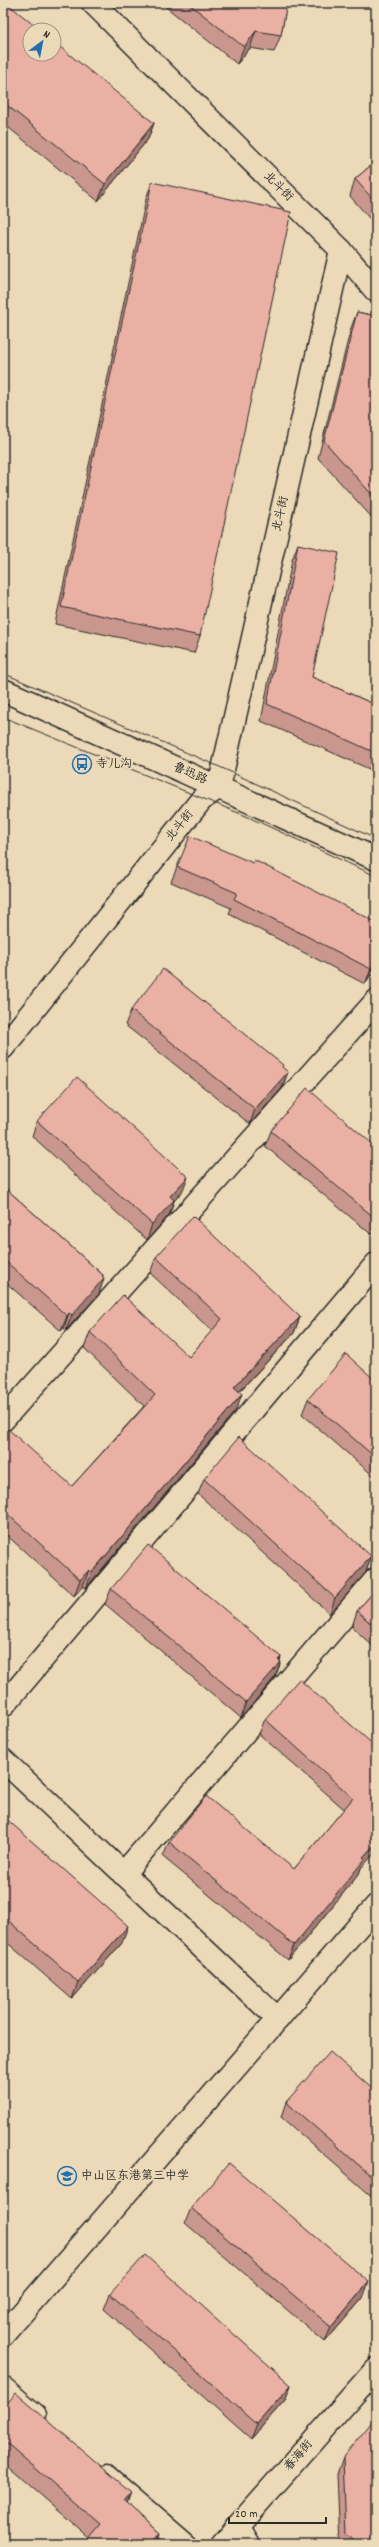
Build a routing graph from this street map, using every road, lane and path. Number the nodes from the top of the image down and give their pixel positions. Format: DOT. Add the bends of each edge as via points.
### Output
graph roads {
  1 [pos="93,3"];
  2 [pos="341,250"];
  3 [pos="376,291"];
  4 [pos="3,690"];
  5 [pos="219,787"];
  6 [pos="376,859"];
  7 [pos="376,1001"];
  8 [pos="3,1048"];
  9 [pos="376,1264"];
  10 [pos="3,1420"];
  11 [pos="376,1579"];
  12 [pos="3,1706"];
  13 [pos="3,1760"];
  14 [pos="123,1874"];
  15 [pos="376,1906"];
  16 [pos="278,2019"];
  17 [pos="3,2335"];
  18 [pos="376,2369"];
  19 [pos="3,2388"];
  20 [pos="52,2429"];
  21 [pos="94,2466"];
  22 [pos="242,2535"];
  23 [pos="185,2544"];
  24 [pos="222,2544"];
  1 -- 2 [label="street, 北斗街"];
  2 -- 3 [label="street"];
  2 -- 5 [label="street, 北斗街"];
  4 -- 5 [label="street, 鲁迅路"];
  5 -- 6 [label="street, 鲁迅路"];
  5 -- 8 [label="street, 北斗街" via="202,799"];
  7 -- 10 [label="street"];
  9 -- 12 [label="street"];
  11 -- 14 [label="street"];
  13 -- 14 [label="street"];
  14 -- 16 [label="street"];
  15 -- 16 [label="street"];
  16 -- 17 [label="street"];
  18 -- 22 [label="street, 春海街"];
  19 -- 20 [label="street"];
  21 -- 23 [label="street"];
  22 -- 24 [label="street, 春海街"];
}
